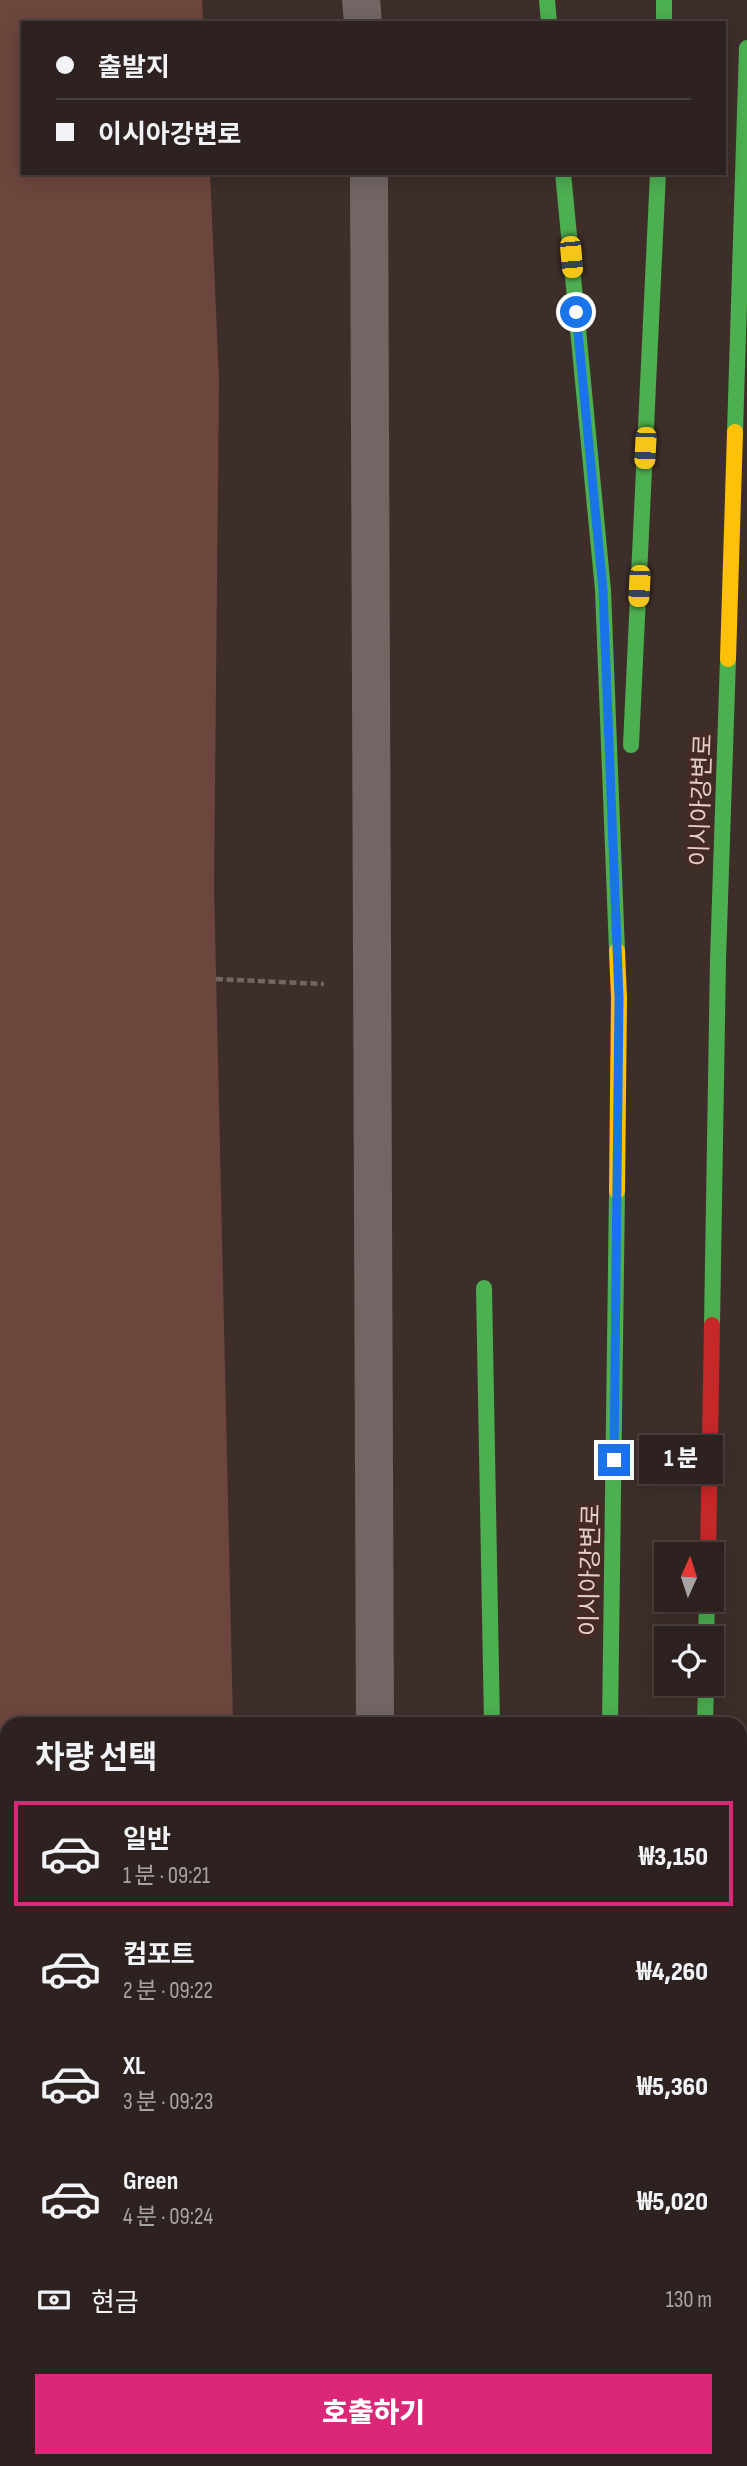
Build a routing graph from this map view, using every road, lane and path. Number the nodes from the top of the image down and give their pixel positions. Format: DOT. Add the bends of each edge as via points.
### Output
graph roads {
  1 [pos="361,0"];
  2 [pos="547,0"];
  3 [pos="664,0"];
  4 [pos="363,21"];
  5 [pos="549,21"];
  6 [pos="664,21"];
  7 [pos="747,48"];
  8 [pos="369,175"];
  9 [pos="563,175"];
  10 [pos="658,175"];
  11 [pos="630,760"];
  12 [pos="628,816"];
  13 [pos="216,979"];
  14 [pos="373,987"];
  15 [pos="619,998"];
  16 [pos="484,1288"];
  17 [pos="708,1542"];
  18 [pos="706,1696"];
  19 [pos="375,1717"];
  20 [pos="492,1717"];
  21 [pos="610,1717"];
  22 [pos="705,1717"];
  1 -- 4 [label="street"];
  2 -- 5 [label="highway"];
  3 -- 6 [label="highway"];
  7 -- 17 [label="highway, 이시아강변로" via="719,947"];
  8 -- 14 [label="street"];
  9 -- 15 [label="highway, 이시아강변로" via="603,590"];
  10 -- 11 [label="highway"];
  12 -- 15 [label="highway, 이시아강변로"];
  13 -- 14 [label="path"];
  14 -- 19 [label="street"];
  15 -- 21 [label="highway, 이시아강변로"];
  16 -- 20 [label="highway"];
  18 -- 22 [label="highway"];
}
